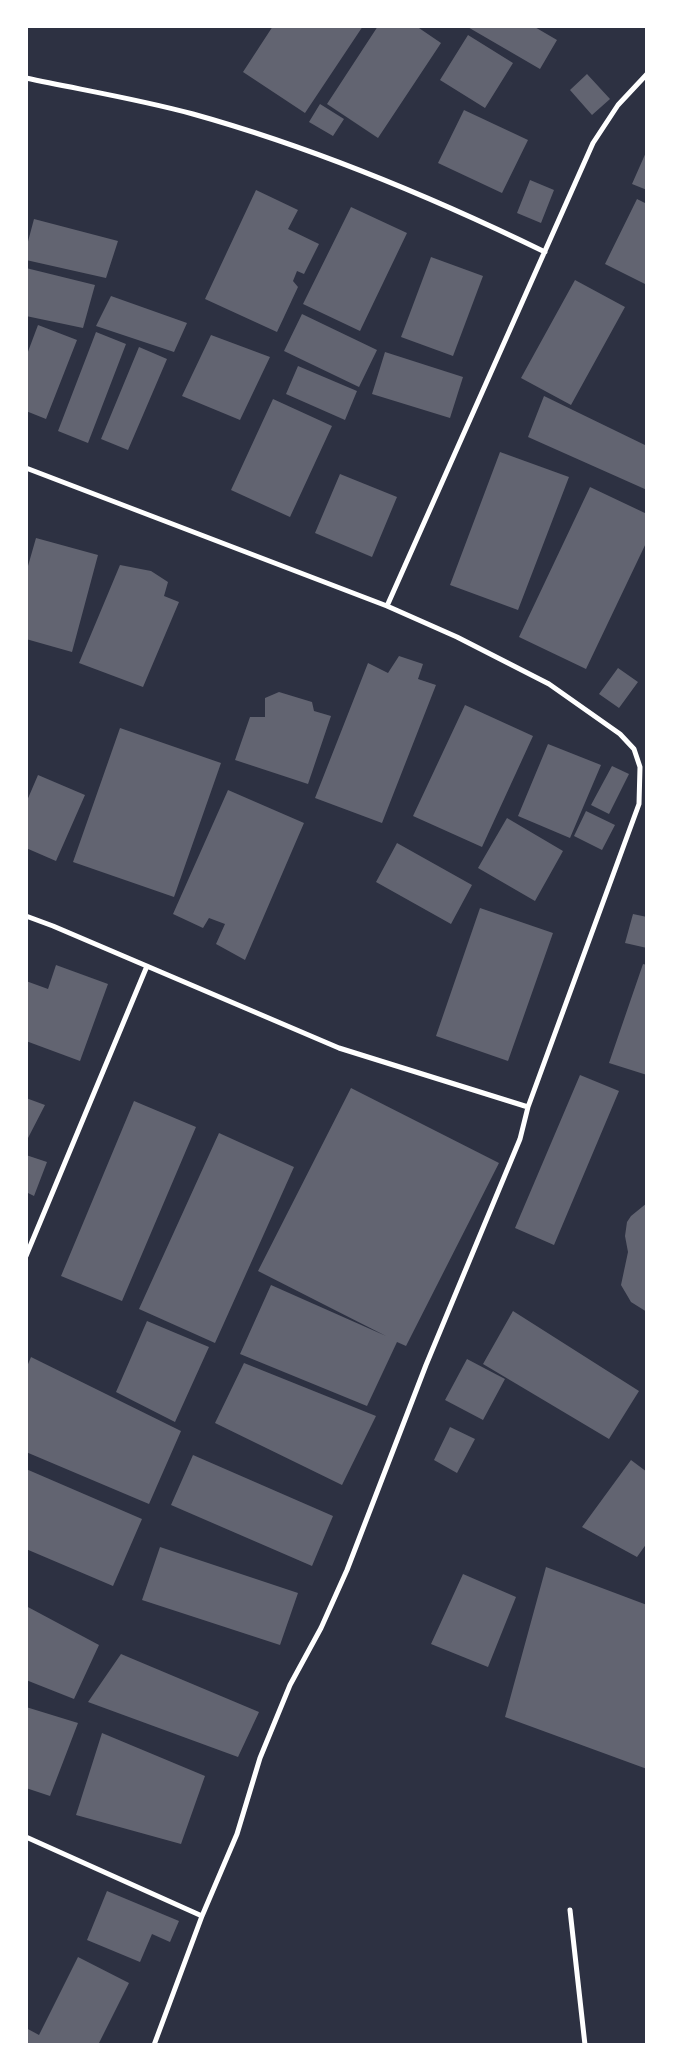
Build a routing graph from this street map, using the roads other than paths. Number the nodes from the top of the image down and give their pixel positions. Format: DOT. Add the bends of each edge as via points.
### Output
graph roads {
  1 [pos="647,74"];
  2 [pos="26,78"];
  3 [pos="545,252"];
  4 [pos="26,468"];
  5 [pos="387,606"];
  6 [pos="26,916"];
  7 [pos="147,966"];
  8 [pos="528,1107"];
  9 [pos="26,1256"];
  10 [pos="26,1837"];
  11 [pos="570,1910"];
  12 [pos="202,1916"];
  13 [pos="154,2045"];
  14 [pos="585,2045"];
  1 -- 3 [label="street" via="618,105 593,143"];
  2 -- 3 [label="street" via="192,114 275,140 468,214"];
  3 -- 5 [label="street"];
  4 -- 5 [label="street"];
  5 -- 8 [label="street" via="549,684 620,734 634,749 640,767 639,804"];
  6 -- 7 [label="street"];
  7 -- 8 [label="street" via="339,1048"];
  7 -- 9 [label="street"];
  8 -- 12 [label="street" via="520,1139 346,1570 321,1628 290,1685 260,1758 237,1834"];
  10 -- 12 [label="street"];
  11 -- 14 [label="street"];
  12 -- 13 [label="street"];
}
